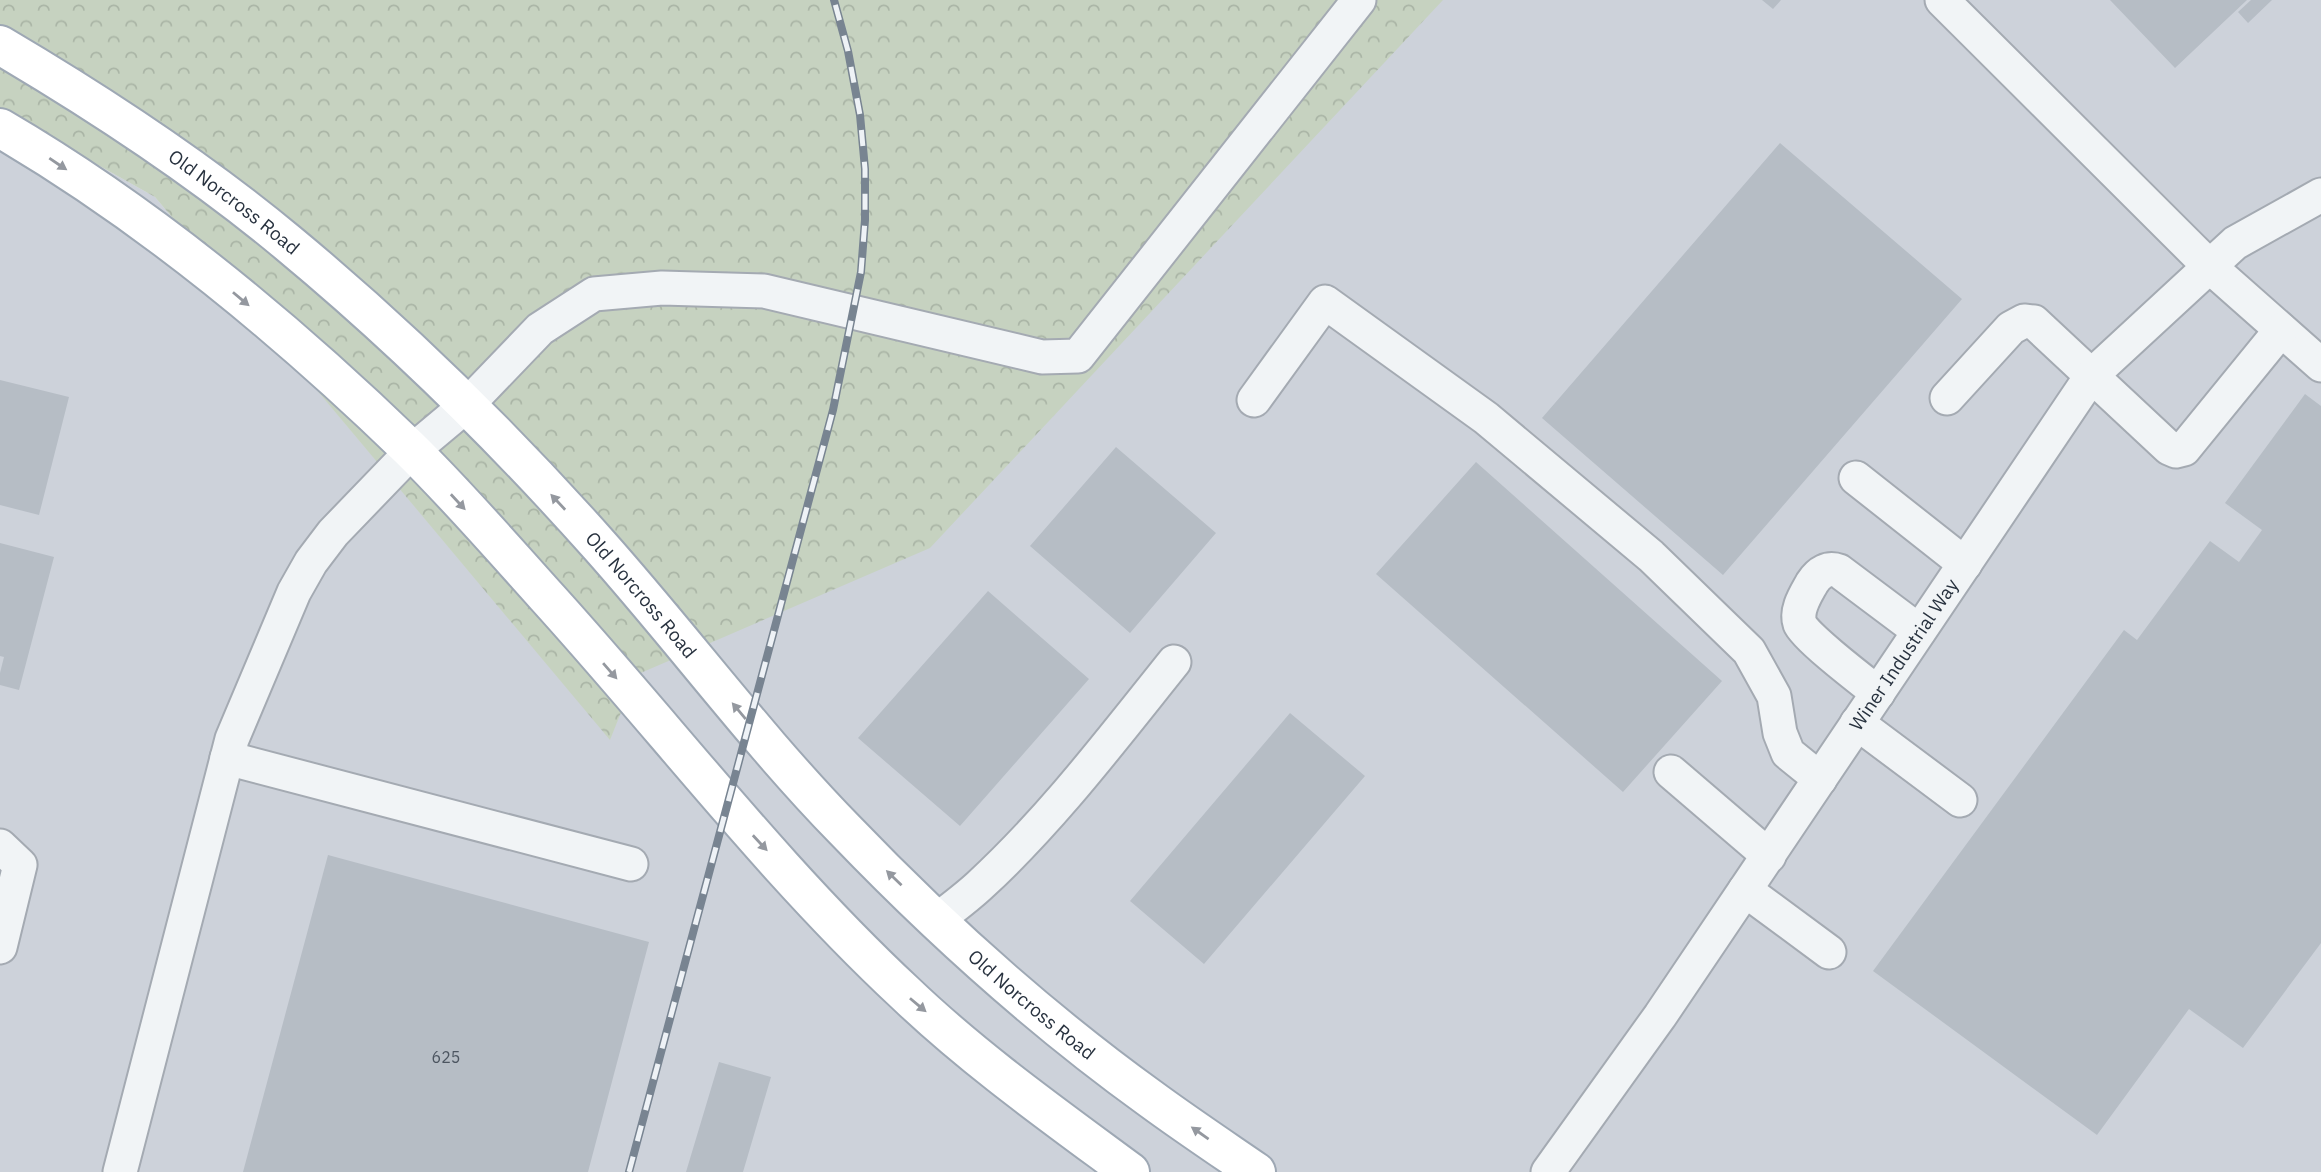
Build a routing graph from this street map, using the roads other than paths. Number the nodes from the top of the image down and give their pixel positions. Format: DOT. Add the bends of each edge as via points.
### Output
graph roads {
  1 [pos="1359,0"];
  2 [pos="1942,0"];
  3 [pos="0,45"];
  4 [pos="0,128"];
  5 [pos="2321,195"];
  6 [pos="2209,266"];
  7 [pos="2281,330"];
  8 [pos="2321,365"];
  9 [pos="2092,375"];
  10 [pos="1947,398"];
  11 [pos="1254,400"];
  12 [pos="467,405"];
  13 [pos="412,452"];
  14 [pos="1856,478"];
  15 [pos="1965,564"];
  16 [pos="1919,631"];
  17 [pos="1174,662"];
  18 [pos="1878,693"];
  19 [pos="1857,723"];
  20 [pos="228,758"];
  21 [pos="1671,772"];
  22 [pos="1820,779"];
  23 [pos="1960,800"];
  24 [pos="0,846"];
  25 [pos="1769,856"];
  26 [pos="631,864"];
  27 [pos="1745,890"];
  28 [pos="937,920"];
  29 [pos="0,947"];
  30 [pos="1829,952"];
  31 [pos="120,1172"];
  32 [pos="1130,1172"];
  33 [pos="1256,1172"];
  34 [pos="1548,1172"];
  1 -- 12 [label="street" via="1078,356 1042,357 764,291 662,288 594,294 540,329"];
  2 -- 6 [label="street"];
  3 -- 12 [label="main road, Old Norcross Road" via="86,96 274,232"];
  4 -- 13 [label="main road, one-way" via="129,212 212,275 338,381"];
  5 -- 6 [label="street, Winer Industrial Way" via="2235,243"];
  6 -- 7 [label="street"];
  6 -- 9 [label="street, Winer Industrial Way"];
  7 -- 8 [label="street"];
  7 -- 9 [label="street" via="2184,449 2176,451"];
  9 -- 10 [label="street" via="2034,323 2024,321 2011,328"];
  9 -- 15 [label="street, Winer Industrial Way"];
  11 -- 22 [label="street" via="1325,302 1486,418 1671,575 1749,651 1773,696 1788,753"];
  12 -- 13 [label="street"];
  28 -- 12 [label="main road, Old Norcross Road, one-way" via="843,828 599,545"];
  13 -- 20 [label="street" via="311,562 288,604"];
  13 -- 32 [label="main road, one-way" via="548,598 726,806 906,995 1021,1092"];
  14 -- 15 [label="street"];
  15 -- 16 [label="street, Winer Industrial Way"];
  16 -- 18 [label="street, Winer Industrial Way"];
  16 -- 18 [label="street" via="1839,571 1832,568 1815,578 1799,611 1800,625"];
  17 -- 28 [label="street" via="1025,839"];
  18 -- 19 [label="street, Winer Industrial Way"];
  19 -- 22 [label="street, Winer Industrial Way"];
  19 -- 23 [label="street"];
  20 -- 26 [label="street"];
  20 -- 31 [label="street"];
  21 -- 25 [label="street"];
  22 -- 25 [label="street, Winer Industrial Way"];
  24 -- 29 [label="street" via="20,865"];
  25 -- 27 [label="street, Winer Industrial Way"];
  27 -- 30 [label="street"];
  27 -- 34 [label="street, Winer Industrial Way"];
  33 -- 28 [label="main road, Old Norcross Road, one-way" via="1149,1098 1065,1032 976,959"];
}
